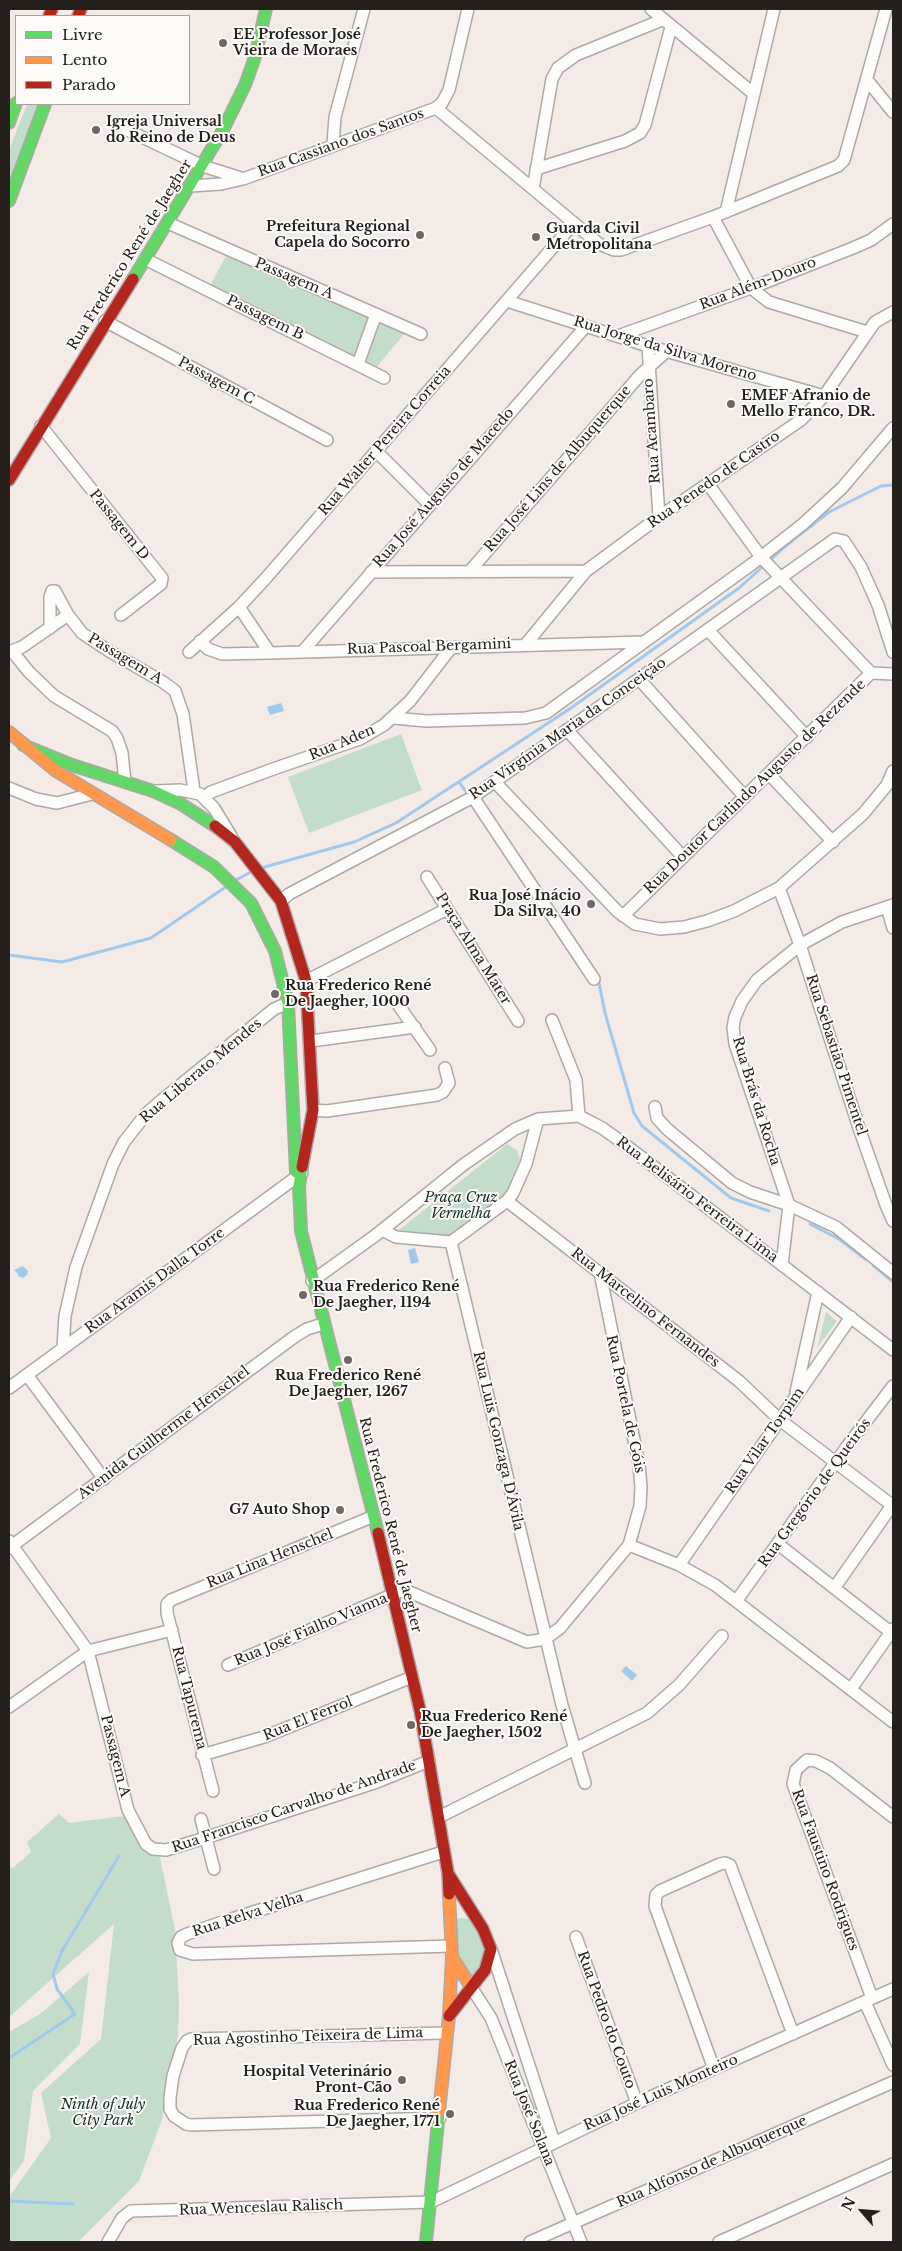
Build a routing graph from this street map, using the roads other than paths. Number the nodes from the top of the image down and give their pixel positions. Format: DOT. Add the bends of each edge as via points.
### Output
graph roads {
  1 [pos="266,9"];
  2 [pos="364,9"];
  3 [pos="468,9"];
  4 [pos="651,9"];
  5 [pos="774,9"];
  6 [pos="886,9"];
  7 [pos="666,23"];
  8 [pos="867,80"];
  9 [pos="754,94"];
  10 [pos="15,105"];
  11 [pos="46,105"];
  12 [pos="436,108"];
  13 [pos="893,112"];
  14 [pos="9,123"];
  15 [pos="123,128"];
  16 [pos="338,143"];
  17 [pos="203,166"];
  18 [pos="536,169"];
  19 [pos="243,179"];
  20 [pos="191,186"];
  21 [pos="533,189"];
  22 [pos="9,202"];
  23 [pos="726,212"];
  24 [pos="714,217"];
  25 [pos="574,223"];
  26 [pos="168,224"];
  27 [pos="893,224"];
  28 [pos="145,259"];
  29 [pos="751,288"];
  30 [pos="507,301"];
  31 [pos="893,312"];
  32 [pos="376,314"];
  33 [pos="105,321"];
  34 [pos="586,326"];
  35 [pos="867,332"];
  36 [pos="421,334"];
  37 [pos="618,336"];
  38 [pos="648,346"];
  39 [pos="667,351"];
  40 [pos="358,364"];
  41 [pos="648,367"];
  42 [pos="384,378"];
  43 [pos="824,396"];
  44 [pos="41,426"];
  45 [pos="893,428"];
  46 [pos="327,440"];
  47 [pos="376,451"];
  48 [pos="9,480"];
  49 [pos="708,484"];
  50 [pos="429,504"];
  51 [pos="659,517"];
  52 [pos="762,559"];
  53 [pos="586,570"];
  54 [pos="370,572"];
  55 [pos="469,572"];
  56 [pos="777,576"];
  57 [pos="239,607"];
  58 [pos="121,615"];
  59 [pos="68,616"];
  60 [pos="50,628"];
  61 [pos="708,630"];
  62 [pos="200,641"];
  63 [pos="643,642"];
  64 [pos="526,644"];
  65 [pos="451,648"];
  66 [pos="303,651"];
  67 [pos="11,652"];
  68 [pos="189,652"];
  69 [pos="893,652"];
  70 [pos="270,653"];
  71 [pos="871,673"];
  72 [pos="893,674"];
  73 [pos="639,679"];
  74 [pos="394,718"];
  75 [pos="567,730"];
  76 [pos="9,732"];
  77 [pos="807,737"];
  78 [pos="23,745"];
  79 [pos="893,771"];
  80 [pos="769,774"];
  81 [pos="125,782"];
  82 [pos="495,782"];
  83 [pos="890,787"];
  84 [pos="9,788"];
  85 [pos="153,791"];
  86 [pos="194,792"];
  87 [pos="92,794"];
  88 [pos="205,797"];
  89 [pos="472,797"];
  90 [pos="745,797"];
  91 [pos="117,808"];
  92 [pos="235,842"];
  93 [pos="833,842"];
  94 [pos="683,857"];
  95 [pos="427,877"];
  96 [pos="779,888"];
  97 [pos="280,901"];
  98 [pos="251,904"];
  99 [pos="890,906"];
  100 [pos="447,909"];
  101 [pos="623,916"];
  102 [pos="893,928"];
  103 [pos="800,945"];
  104 [pos="594,979"];
  105 [pos="306,981"];
  106 [pos="288,1003"];
  107 [pos="400,1006"];
  108 [pos="552,1020"];
  109 [pos="518,1021"];
  110 [pos="415,1028"];
  111 [pos="311,1041"];
  112 [pos="430,1050"];
  113 [pos="445,1068"];
  114 [pos="294,1101"];
  115 [pos="655,1106"];
  116 [pos="313,1110"];
  117 [pos="578,1116"];
  118 [pos="538,1119"];
  119 [pos="299,1179"];
  120 [pos="507,1201"];
  121 [pos="789,1205"];
  122 [pos="893,1221"];
  123 [pos="382,1230"];
  124 [pos="451,1242"];
  125 [pos="782,1265"];
  126 [pos="600,1273"];
  127 [pos="893,1273"];
  128 [pos="312,1280"];
  129 [pos="818,1292"];
  130 [pos="851,1317"];
  131 [pos="323,1324"];
  132 [pos="63,1348"];
  133 [pos="893,1350"];
  134 [pos="27,1375"];
  135 [pos="893,1386"];
  136 [pos="9,1388"];
  137 [pos="795,1399"];
  138 [pos="780,1420"];
  139 [pos="835,1462"];
  140 [pos="104,1479"];
  141 [pos="893,1505"];
  142 [pos="374,1516"];
  143 [pos="778,1544"];
  144 [pos="10,1545"];
  145 [pos="629,1545"];
  146 [pos="679,1565"];
  147 [pos="835,1587"];
  148 [pos="393,1594"];
  149 [pos="737,1600"];
  150 [pos="167,1604"];
  151 [pos="172,1630"];
  152 [pos="892,1632"];
  153 [pos="722,1636"];
  154 [pos="546,1639"];
  155 [pos="88,1651"];
  156 [pos="228,1665"];
  157 [pos="412,1677"];
  158 [pos="851,1689"];
  159 [pos="9,1707"];
  160 [pos="893,1722"];
  161 [pos="573,1750"];
  162 [pos="202,1755"];
  163 [pos="429,1761"];
  164 [pos="585,1784"];
  165 [pos="213,1792"];
  166 [pos="439,1817"];
  167 [pos="893,1817"];
  168 [pos="201,1819"];
  169 [pos="206,1838"];
  170 [pos="158,1851"];
  171 [pos="443,1852"];
  172 [pos="214,1868"];
  173 [pos="448,1873"];
  174 [pos="483,1929"];
  175 [pos="450,1930"];
  176 [pos="576,1937"];
  177 [pos="491,1950"];
  178 [pos="451,1952"];
  179 [pos="471,1987"];
  180 [pos="893,1989"];
  181 [pos="868,2000"];
  182 [pos="449,2016"];
  183 [pos="446,2033"];
  184 [pos="793,2034"];
  185 [pos="893,2065"];
  186 [pos="714,2069"];
  187 [pos="893,2082"];
  188 [pos="637,2103"];
  189 [pos="440,2118"];
  190 [pos="554,2142"];
  191 [pos="541,2148"];
  192 [pos="893,2164"];
  193 [pos="430,2202"];
  194 [pos="573,2223"];
  195 [pos="108,2242"];
  196 [pos="426,2242"];
  197 [pos="530,2242"];
  198 [pos="580,2242"];
  199 [pos="719,2242"];
  1 -- 17 [label="main road, Rua Frederico René de Jaegher" via="256,57 245,85"];
  2 -- 16 [label="street" via="336,117"];
  3 -- 12 [label="street" via="448,90"];
  4 -- 7 [label="street"];
  5 -- 9 [label="street"];
  6 -- 8 [label="street, Rua Cassiano dos Santos"];
  7 -- 9 [label="street"];
  7 -- 18 [label="street" via="576,55 558,68 552,79"];
  7 -- 18 [label="street" via="645,125 640,133"];
  8 -- 13 [label="street"];
  8 -- 23 [label="street, Rua Cassiano dos Santos" via="842,163 823,174"];
  9 -- 23 [label="street"];
  10 -- 14 [label="main road"];
  11 -- 22 [label="main road"];
  12 -- 16 [label="street, Rua Cassiano dos Santos"];
  12 -- 21 [label="street, Rua Cassiano dos Santos"];
  15 -- 17 [label="street, Rua Cassiano dos Santos"];
  16 -- 19 [label="street, Rua Cassiano dos Santos"];
  17 -- 19 [label="street, Rua Cassiano dos Santos"];
  17 -- 20 [label="main road, Rua Frederico René de Jaegher"];
  18 -- 21 [label="street"];
  19 -- 20 [label="street, Rua Cassiano dos Santos"];
  20 -- 26 [label="main road, Rua Frederico René de Jaegher"];
  21 -- 25 [label="street, Rua Cassiano dos Santos"];
  23 -- 24 [label="street, Rua Cassiano dos Santos"];
  24 -- 25 [label="street, Rua Cassiano dos Santos" via="614,250 599,244"];
  24 -- 29 [label="street"];
  25 -- 30 [label="street, Rua Walter Pereira Correia"];
  26 -- 28 [label="main road, Rua Frederico René de Jaegher"];
  26 -- 32 [label="street, Passagem A"];
  27 -- 29 [label="street, Rua Além-Douro" via="871,240"];
  28 -- 33 [label="main road, Rua Frederico René de Jaegher"];
  28 -- 40 [label="street, Passagem B"];
  29 -- 35 [label="street" via="769,302"];
  29 -- 37 [label="street, Rua Além-Douro"];
  30 -- 34 [label="street, Rua Jorge da Silva Moreno"];
  30 -- 47 [label="street, Rua Walter Pereira Correia"];
  31 -- 35 [label="street, Rua Penedo de Castro" via="877,319"];
  32 -- 36 [label="street, Passagem A"];
  32 -- 40 [label="street"];
  33 -- 44 [label="main road, Rua Frederico René de Jaegher"];
  33 -- 46 [label="street, Passagem C"];
  34 -- 37 [label="street, Rua Jorge da Silva Moreno"];
  34 -- 50 [label="street, Rua José Augusto de Macedo"];
  35 -- 43 [label="street, Rua Penedo de Castro"];
  37 -- 38 [label="street, Rua Jorge da Silva Moreno"];
  38 -- 39 [label="street, Rua Jorge da Silva Moreno"];
  38 -- 41 [label="street, Rua Acambaro"];
  39 -- 41 [label="street, Rua José Lins de Albuquerque"];
  39 -- 43 [label="street, Rua Jorge da Silva Moreno"];
  40 -- 42 [label="street, Passagem B"];
  41 -- 51 [label="street, Rua Acambaro"];
  41 -- 55 [label="street, Rua José Lins de Albuquerque"];
  43 -- 49 [label="street, Rua Penedo de Castro" via="800,420"];
  44 -- 48 [label="main road, Rua Frederico René de Jaegher"];
  44 -- 58 [label="street, Passagem D" via="162,578 161,584"];
  45 -- 52 [label="street, Rua Virgínia Maria da Conceição" via="842,488"];
  47 -- 50 [label="street"];
  47 -- 57 [label="street, Rua Walter Pereira Correia"];
  49 -- 51 [label="street, Rua Penedo de Castro"];
  49 -- 52 [label="street"];
  50 -- 54 [label="street, Rua José Augusto de Macedo"];
  51 -- 53 [label="street, Rua Penedo de Castro"];
  52 -- 56 [label="street"];
  52 -- 63 [label="street, Rua Virgínia Maria da Conceição"];
  53 -- 55 [label="street"];
  53 -- 64 [label="street, Rua Penedo de Castro"];
  54 -- 55 [label="street"];
  54 -- 66 [label="street, Rua José Augusto de Macedo"];
  56 -- 61 [label="street, Rua Virgínia Maria da Conceição"];
  56 -- 69 [label="street, Rua Virgínia Maria da Conceição" via="832,541 844,541 861,566"];
  56 -- 71 [label="street"];
  57 -- 62 [label="street, Rua Walter Pereira Correia"];
  57 -- 70 [label="street"];
  59 -- 60 [label="street"];
  59 -- 60 [label="street, Passagem A" via="53,591 50,597"];
  59 -- 86 [label="street, Passagem A" via="82,633 175,692 183,714"];
  60 -- 67 [label="street"];
  61 -- 73 [label="street, Rua Virgínia Maria da Conceição"];
  61 -- 77 [label="street"];
  62 -- 68 [label="street, Rua Walter Pereira Correia"];
  62 -- 70 [label="street, Rua Pascoal Bergamini" via="208,649 222,654"];
  63 -- 64 [label="street, Rua Pascoal Bergamini"];
  63 -- 74 [label="street, Rua Virgínia Maria da Conceição" via="537,716 426,721"];
  64 -- 65 [label="street, Rua Pascoal Bergamini"];
  65 -- 66 [label="street, Rua Pascoal Bergamini"];
  65 -- 74 [label="street, Rua Aden"];
  66 -- 70 [label="street, Rua Pascoal Bergamini"];
  67 -- 81 [label="street" via="54,696 112,732 122,753"];
  71 -- 72 [label="street, Rua Doutor Carlindo Augusto de Rezende"];
  71 -- 77 [label="street, Rua Doutor Carlindo Augusto de Rezende"];
  73 -- 75 [label="street, Rua Virgínia Maria da Conceição"];
  73 -- 90 [label="street"];
  74 -- 88 [label="street, Rua Aden" via="360,738 211,792"];
  75 -- 82 [label="street, Rua Virgínia Maria da Conceição"];
  75 -- 94 [label="street"];
  76 -- 78 [label="main road, Rua Frederico René de Jaegher"];
  77 -- 80 [label="street, Rua Doutor Carlindo Augusto de Rezende"];
  78 -- 81 [label="main road, Rua Frederico René de Jaegher"];
  78 -- 87 [label="main road, Rua Frederico René de Jaegher" via="45,764"];
  79 -- 83 [label="street"];
  80 -- 90 [label="street, Rua Doutor Carlindo Augusto de Rezende"];
  80 -- 93 [label="street"];
  81 -- 85 [label="main road, Rua Frederico René de Jaegher"];
  81 -- 91 [label="main road" via="115,792"];
  82 -- 89 [label="street, Rua Virgínia Maria da Conceição"];
  82 -- 101 [label="street"];
  83 -- 93 [label="street"];
  84 -- 87 [label="street" via="57,803"];
  85 -- 86 [label="street, Rua Frederico René de Jaegher"];
  85 -- 92 [label="main road, Rua Frederico René de Jaegher" via="181,804"];
  86 -- 88 [label="street, Rua Frederico René de Jaegher"];
  87 -- 91 [label="main road, Rua Frederico René de Jaegher"];
  88 -- 92 [label="street, Rua Frederico René de Jaegher"];
  89 -- 97 [label="street, Rua Virgínia Maria da Conceição"];
  89 -- 104 [label="street"];
  90 -- 94 [label="street, Rua Doutor Carlindo Augusto de Rezende"];
  91 -- 98 [label="main road, Rua Frederico René de Jaegher" via="225,876"];
  92 -- 97 [label="main road, Rua Frederico René de Jaegher"];
  93 -- 96 [label="street"];
  94 -- 101 [label="street, Rua Doutor Carlindo Augusto de Rezende"];
  95 -- 100 [label="street, Praça Alma Mater"];
  96 -- 101 [label="street" via="734,911 684,927 646,927"];
  96 -- 103 [label="street, Rua Sebastião Pimentel"];
  97 -- 98 [label="main road" via="270,908"];
  97 -- 105 [label="main road, Rua Frederico René de Jaegher"];
  98 -- 106 [label="main road, Rua Frederico René de Jaegher" via="275,951"];
  99 -- 102 [label="street"];
  99 -- 103 [label="street, Rua Brás da Rocha" via="842,922"];
  100 -- 105 [label="street"];
  100 -- 109 [label="street, Praça Alma Mater"];
  103 -- 121 [label="street, Rua Brás da Rocha" via="750,988 733,1027 735,1044"];
  103 -- 122 [label="street, Rua Sebastião Pimentel" via="859,1128"];
  105 -- 111 [label="main road, Rua Frederico René de Jaegher"];
  106 -- 114 [label="main road, Rua Frederico René de Jaegher"];
  106 -- 132 [label="street, Rua Liberato Mendes" via="274,1010 162,1100 124,1142 76,1267 65,1316"];
  107 -- 110 [label="street"];
  108 -- 117 [label="street" via="576,1080"];
  110 -- 111 [label="street"];
  110 -- 112 [label="street"];
  111 -- 116 [label="main road, Rua Frederico René de Jaegher"];
  113 -- 116 [label="street" via="448,1083 437,1095 327,1111"];
  114 -- 116 [label="main road"];
  114 -- 119 [label="main road, Rua Frederico René de Jaegher"];
  115 -- 121 [label="street" via="657,1118 667,1130 732,1183"];
  116 -- 119 [label="main road, Rua Frederico René de Jaegher"];
  117 -- 118 [label="street"];
  117 -- 125 [label="street, Rua Belisário Ferreira Lima" via="602,1128"];
  118 -- 120 [label="street" via="526,1164"];
  118 -- 123 [label="street" via="515,1129 463,1165"];
  119 -- 128 [label="main road, Rua Frederico René de Jaegher" via="301,1231"];
  119 -- 132 [label="street, Rua Aramis Dalla Torre"];
  120 -- 124 [label="street"];
  120 -- 126 [label="street, Rua Marcelino Fernandes"];
  121 -- 125 [label="street, Rua Brás da Rocha"];
  121 -- 127 [label="street" via="842,1231"];
  123 -- 124 [label="street" via="396,1237"];
  123 -- 128 [label="street"];
  124 -- 154 [label="street, Rua Luis Gonzaga D'Ávila"];
  125 -- 129 [label="street, Rua Belisário Ferreira Lima"];
  126 -- 138 [label="street, Rua Marcelino Fernandes" via="739,1380"];
  126 -- 145 [label="street, Rua Portela de Góis" via="639,1464 640,1506"];
  128 -- 131 [label="main road, Rua Frederico René de Jaegher"];
  129 -- 130 [label="street, Rua Belisário Ferreira Lima"];
  129 -- 137 [label="street"];
  130 -- 133 [label="street, Rua Belisário Ferreira Lima"];
  130 -- 137 [label="street, Rua Vilar Torpim"];
  131 -- 140 [label="street, Avenida Guilherme Henschel" via="294,1337"];
  131 -- 142 [label="main road, Rua Frederico René de Jaegher"];
  132 -- 134 [label="street, Rua Aramis Dalla Torre"];
  134 -- 136 [label="street, Rua Aramis Dalla Torre"];
  134 -- 140 [label="street"];
  135 -- 139 [label="street, Rua Gregório de Queirós"];
  137 -- 138 [label="street, Rua Vilar Torpim"];
  138 -- 139 [label="street, Rua Marcelino Fernandes"];
  138 -- 146 [label="street, Rua Vilar Torpim"];
  139 -- 141 [label="street, Rua Marcelino Fernandes"];
  139 -- 143 [label="street, Rua Gregório de Queirós"];
  140 -- 144 [label="street, Avenida Guilherme Henschel"];
  141 -- 147 [label="street"];
  142 -- 148 [label="main road, Rua Frederico René de Jaegher"];
  142 -- 150 [label="street, Rua Lina Henschel"];
  143 -- 147 [label="street"];
  143 -- 149 [label="street, Rua Gregório de Queirós"];
  144 -- 155 [label="street"];
  145 -- 146 [label="street"];
  145 -- 154 [label="street, Rua Portela de Góis" via="560,1628"];
  146 -- 149 [label="street"];
  147 -- 152 [label="street"];
  148 -- 154 [label="street" via="407,1591 527,1642"];
  148 -- 156 [label="street, Rua José Fialho Vianna"];
  148 -- 157 [label="main road, Rua Frederico René de Jaegher"];
  149 -- 158 [label="street"];
  150 -- 151 [label="street, Rua Tapurema"];
  151 -- 155 [label="street"];
  151 -- 162 [label="street, Rua Tapurema"];
  152 -- 158 [label="street"];
  153 -- 161 [label="street" via="654,1708"];
  154 -- 161 [label="street, Rua Luis Gonzaga D'Ávila"];
  155 -- 159 [label="street"];
  155 -- 170 [label="street, Passagem A" via="128,1810 146,1844"];
  157 -- 162 [label="street, Rua El Ferrol" via="258,1739"];
  157 -- 163 [label="main road, Rua Frederico René de Jaegher"];
  158 -- 160 [label="street"];
  161 -- 164 [label="street, Rua Luis Gonzaga D'Ávila"];
  161 -- 166 [label="street"];
  162 -- 165 [label="street, Rua Tapurema"];
  163 -- 166 [label="main road, Rua Frederico René de Jaegher"];
  163 -- 169 [label="street, Rua Francisco Carvalho de Andrade" via="376,1782"];
  166 -- 171 [label="main road, Rua Frederico René de Jaegher"];
  167 -- 181 [label="street, Rua Faustino Rodrigues" via="816,1760 807,1760 796,1770 793,1784"];
  168 -- 169 [label="street"];
  169 -- 170 [label="street, Rua Francisco Carvalho de Andrade"];
  169 -- 172 [label="street"];
  171 -- 173 [label="main road, Rua Frederico René de Jaegher"];
  171 -- 178 [label="street, Rua Relva Velha" via="186,1934 178,1943 180,1950 193,1954"];
  173 -- 174 [label="main road, Rua Frederico René de Jaegher"];
  173 -- 175 [label="main road, Rua Frederico René de Jaegher"];
  174 -- 175 [label="main road" via="462,1919"];
  174 -- 177 [label="main road, Rua Frederico René de Jaegher"];
  175 -- 178 [label="main road, Rua Frederico René de Jaegher"];
  176 -- 188 [label="street, Rua Pedro do Couto"];
  177 -- 179 [label="main road, Rua Frederico René de Jaegher" via="488,1964"];
  177 -- 190 [label="street"];
  178 -- 179 [label="main road"];
  178 -- 182 [label="main road, Rua Frederico René de Jaegher"];
  179 -- 182 [label="main road, Rua Frederico René de Jaegher"];
  179 -- 191 [label="street, Rua José Solana" via="491,2018"];
  180 -- 181 [label="street, Rua José Luis Monteiro"];
  181 -- 184 [label="street, Rua José Luis Monteiro"];
  181 -- 185 [label="street, Rua Faustino Rodrigues"];
  182 -- 183 [label="main road, Rua Frederico René de Jaegher"];
  183 -- 189 [label="main road, Rua Frederico René de Jaegher"];
  183 -- 189 [label="street, Rua Agostinho Teixeira de Lima" via="191,2039 182,2048 170,2098 174,2116 192,2125"];
  184 -- 186 [label="street, Rua José Luis Monteiro"];
  184 -- 186 [label="street" via="730,1865 720,1864 660,1891 656,1895 655,1906"];
  186 -- 188 [label="street, Rua José Luis Monteiro"];
  187 -- 194 [label="street, Rua Alfonso de Albuquerque"];
  188 -- 190 [label="street, Rua José Luis Monteiro"];
  189 -- 193 [label="main road, Rua Frederico René de Jaegher"];
  190 -- 191 [label="street, Rua José Luis Monteiro"];
  191 -- 193 [label="street, Rua José Luis Monteiro"];
  191 -- 194 [label="street, Rua José Solana"];
  192 -- 199 [label="street"];
  193 -- 195 [label="street, Rua Wenceslau Ralisch" via="131,2210 122,2218"];
  193 -- 196 [label="main road, Rua Frederico René de Jaegher"];
  194 -- 197 [label="street, Rua Alfonso de Albuquerque"];
  194 -- 198 [label="street, Rua José Solana"];
}
